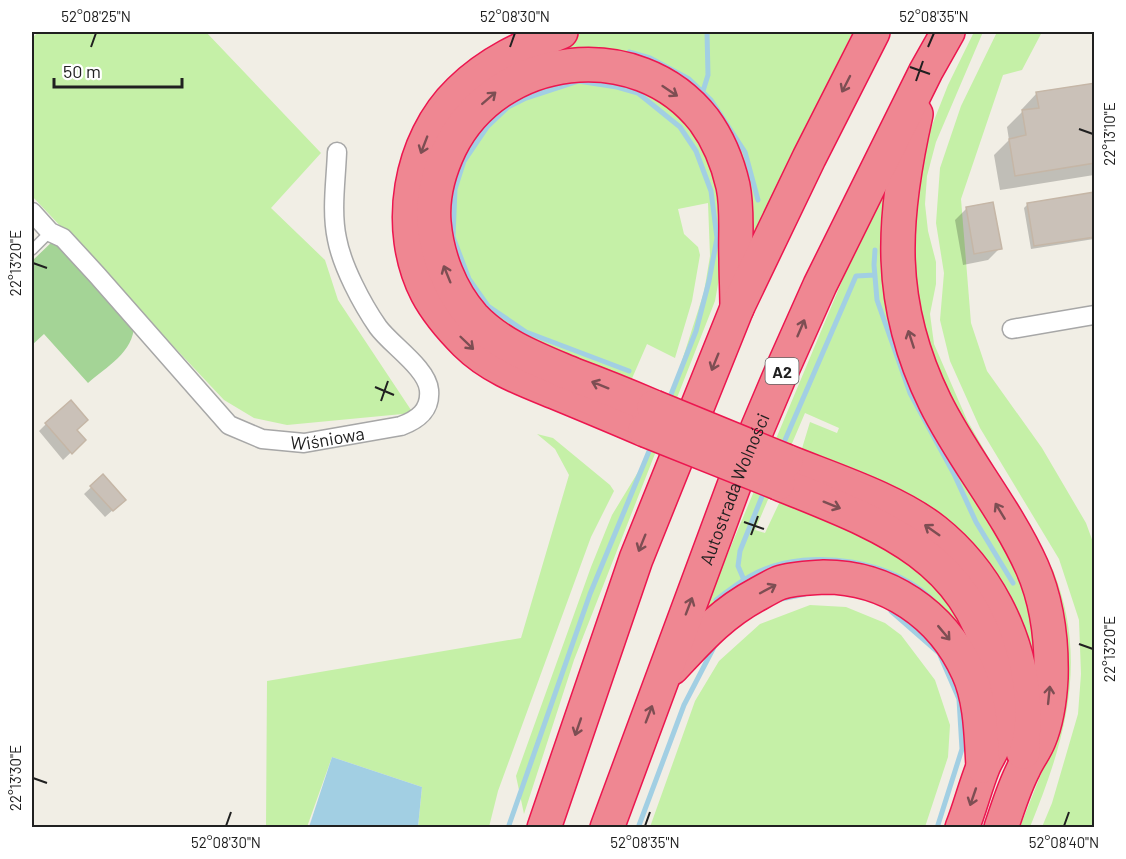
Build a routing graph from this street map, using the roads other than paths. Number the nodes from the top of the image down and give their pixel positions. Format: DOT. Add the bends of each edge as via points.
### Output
graph roads {
  1 [pos="561,32"];
  2 [pos="873,32"];
  3 [pos="948,32"];
  4 [pos="926,71"];
  5 [pos="337,152"];
  6 [pos="32,212"];
  7 [pos="50,232"];
  8 [pos="32,250"];
  9 [pos="737,308"];
  10 [pos="1095,315"];
  11 [pos="1012,329"];
  12 [pos="649,418"];
  13 [pos="782,472"];
  14 [pos="661,681"];
  15 [pos="983,766"];
  16 [pos="1023,769"];
  17 [pos="544,828"];
  18 [pos="607,828"];
  19 [pos="962,828"];
  20 [pos="1001,828"];
  1 -- 12 [label="highway, one-way" via="492,64 440,114 416,166 410,228 416,264 427,293 450,325 488,361 512,374"];
  2 -- 9 [label="highway, one-way"];
  3 -- 4 [label="highway, Autostrada Wolności / A2"];
  14 -- 4 [label="highway, Autostrada Wolności / A2, one-way" via="740,472 810,305"];
  16 -- 4 [label="highway, one-way" via="1039,740 1048,704 1051,646 1042,597 1022,548 935,401 909,336 902,305 897,244 900,200"];
  5 -- 7 [label="street, Wiśniowa" via="334,207 344,262 378,328 426,377 430,391 423,415 401,426 304,443 262,439 229,425 63,238"];
  6 -- 7 [label="street, Wiśniowa"];
  7 -- 8 [label="lane"];
  12 -- 9 [label="highway, one-way" via="505,343 462,303 440,256 434,212 439,176 459,130 496,92 551,67 615,67 648,77 667,88 703,119 717,140 733,185"];
  9 -- 17 [label="highway, one-way" via="636,559"];
  10 -- 11 [label="street"];
  12 -- 13 [label="highway, bridge"];
  13 -- 15 [label="highway, one-way" via="895,534 924,555 963,596 984,633 998,691 996,738"];
  16 -- 13 [label="highway, one-way" via="1023,696 1015,651 998,608 971,567 934,530 903,512"];
  14 -- 15 [label="highway, one-way" via="722,616 779,583 844,577 872,584 920,608 955,647 969,673 976,698"];
  18 -- 14 [label="highway, Autostrada Wolności / A2, one-way"];
  15 -- 19 [label="highway, one-way"];
  16 -- 20 [label="highway"];
}
